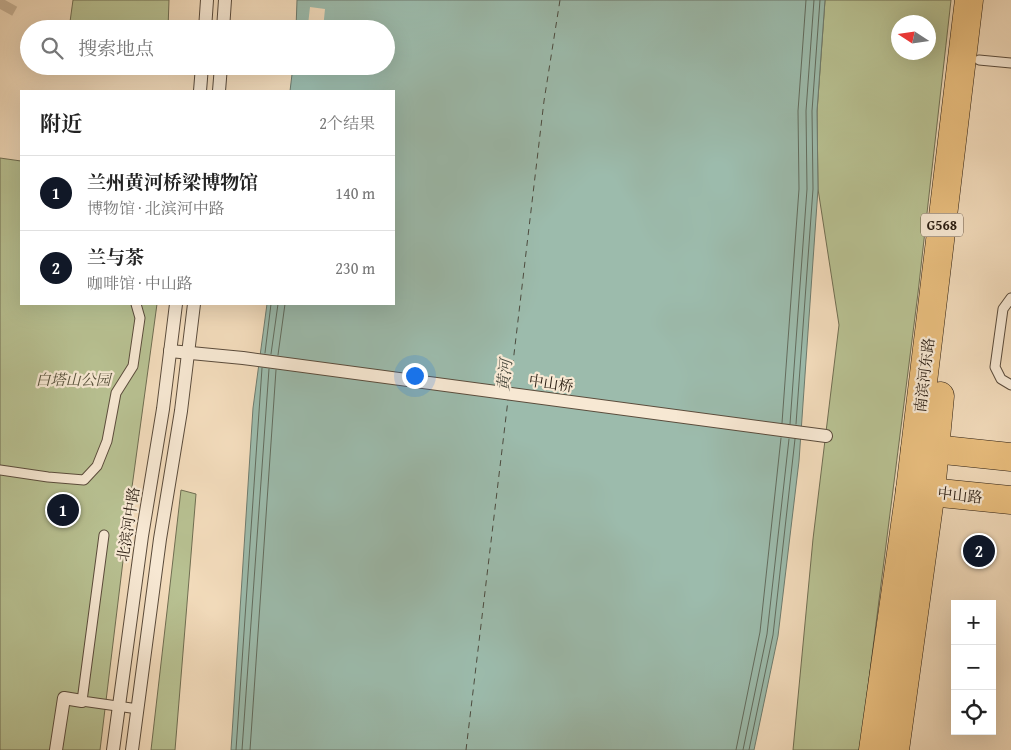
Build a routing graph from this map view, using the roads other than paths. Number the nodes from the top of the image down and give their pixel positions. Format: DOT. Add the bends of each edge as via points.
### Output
graph roads {
  1 [pos="207,0"];
  2 [pos="226,0"];
  3 [pos="969,0"];
  4 [pos="986,0"];
  5 [pos="206,20"];
  6 [pos="224,20"];
  7 [pos="979,60"];
  8 [pos="1011,63"];
  9 [pos="201,75"];
  10 [pos="220,75"];
  11 [pos="200,90"];
  12 [pos="219,90"];
  13 [pos="1011,298"];
  14 [pos="136,305"];
  15 [pos="176,305"];
  16 [pos="194,305"];
  17 [pos="170,351"];
  18 [pos="188,352"];
  19 [pos="1011,384"];
  20 [pos="826,436"];
  21 [pos="924,449"];
  22 [pos="1011,457"];
  23 [pos="0,470"];
  24 [pos="920,491"];
  25 [pos="1011,500"];
  26 [pos="104,535"];
  27 [pos="82,701"];
  28 [pos="120,706"];
  29 [pos="138,709"];
  30 [pos="56,750"];
  31 [pos="113,750"];
  32 [pos="132,750"];
  33 [pos="873,750"];
  34 [pos="895,750"];
  1 -- 5 [label="street"];
  2 -- 6 [label="street"];
  3 -- 21 [label="main road, 南滨河东路 / G568"];
  4 -- 7 [label="main road, 南滨河东路 / G568"];
  7 -- 8 [label="lane"];
  7 -- 21 [label="main road, 南滨河东路 / G568"];
  9 -- 11 [label="street"];
  10 -- 12 [label="street"];
  13 -- 19 [label="lane" via="1003,309 995,367 1001,379"];
  14 -- 23 [label="lane" via="140,318 133,366 116,393 107,441 97,466 84,480"];
  15 -- 17 [label="street, 北滨河中路"];
  16 -- 18 [label="street"];
  17 -- 18 [label="street, 中山桥"];
  17 -- 28 [label="street, 北滨河中路"];
  18 -- 20 [label="street, 中山桥"];
  18 -- 29 [label="street"];
  21 -- 22 [label="main road"];
  21 -- 24 [label="main road, 南滨河东路 / G568"];
  24 -- 25 [label="main road, 中山路"];
  24 -- 33 [label="main road, 南滨河东路 / G568"];
  24 -- 34 [label="main road, 南滨河东路 / G568"];
  26 -- 27 [label="lane"];
  27 -- 28 [label="lane"];
  27 -- 30 [label="street" via="64,698"];
  28 -- 29 [label="lane"];
  28 -- 31 [label="street, 北滨河中路"];
  29 -- 32 [label="street"];
}
